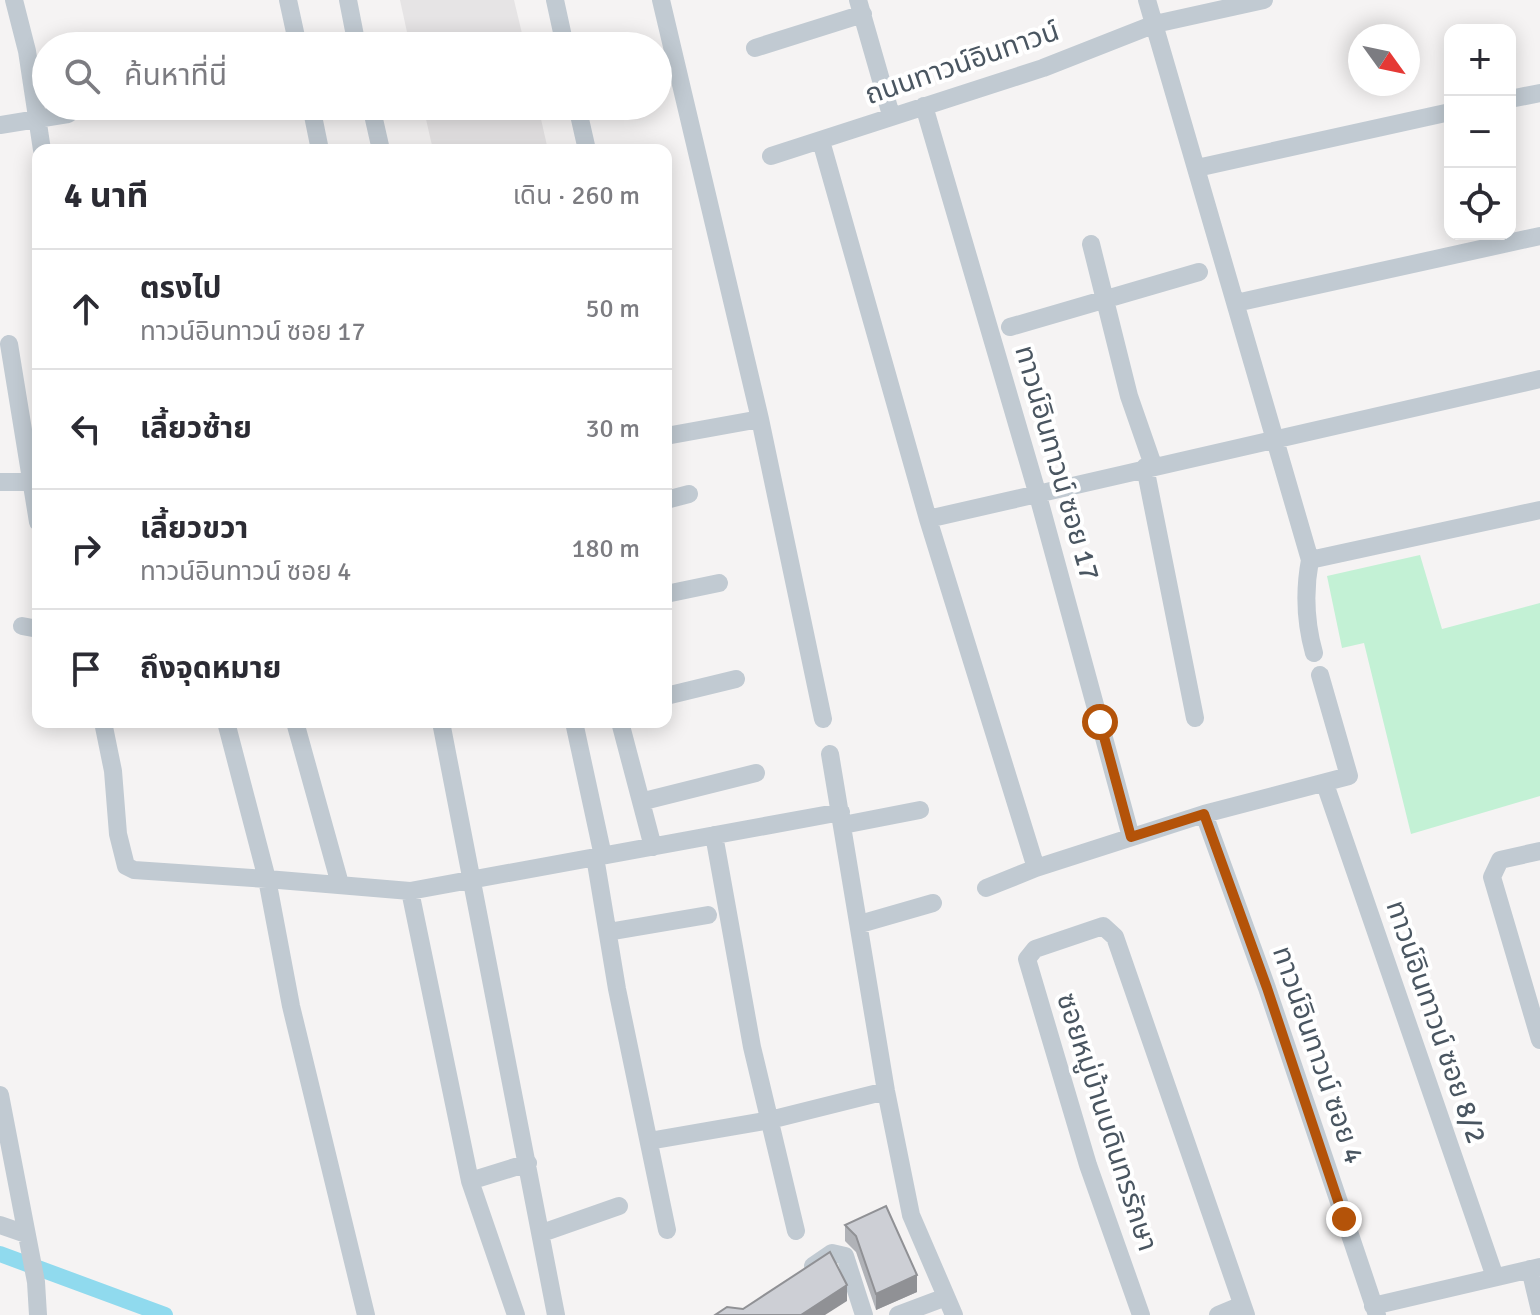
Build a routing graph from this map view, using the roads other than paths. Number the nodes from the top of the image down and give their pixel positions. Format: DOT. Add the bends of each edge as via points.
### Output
graph roads {
  1 [pos="14,0"];
  2 [pos="288,0"];
  3 [pos="348,0"];
  4 [pos="555,0"];
  5 [pos="661,0"];
  6 [pos="1147,0"];
  7 [pos="1264,0"];
  8 [pos="860,7"];
  9 [pos="1155,24"];
  10 [pos="295,32"];
  11 [pos="354,32"];
  12 [pos="562,32"];
  13 [pos="669,32"];
  14 [pos="672,47"];
  15 [pos="755,48"];
  16 [pos="32,86"];
  17 [pos="1540,93"];
  18 [pos="1516,98"];
  19 [pos="924,106"];
  20 [pos="1444,113"];
  21 [pos="891,115"];
  22 [pos="41,120"];
  23 [pos="314,120"];
  24 [pos="374,120"];
  25 [pos="580,120"];
  26 [pos="37,121"];
  27 [pos="0,125"];
  28 [pos="821,141"];
  29 [pos="41,144"];
  30 [pos="319,144"];
  31 [pos="380,144"];
  32 [pos="586,144"];
  33 [pos="771,156"];
  34 [pos="1197,168"];
  35 [pos="1540,236"];
  36 [pos="1091,244"];
  37 [pos="1199,272"];
  38 [pos="1105,301"];
  39 [pos="1236,303"];
  40 [pos="1010,327"];
  41 [pos="9,344"];
  42 [pos="1540,379"];
  43 [pos="760,419"];
  44 [pos="672,435"];
  45 [pos="1275,437"];
  46 [pos="1149,466"];
  47 [pos="0,482"];
  48 [pos="31,482"];
  49 [pos="32,488"];
  50 [pos="1037,492"];
  51 [pos="689,494"];
  52 [pos="672,498"];
  53 [pos="1540,510"];
  54 [pos="928,519"];
  55 [pos="1310,560"];
  56 [pos="719,583"];
  57 [pos="672,593"];
  58 [pos="1314,653"];
  59 [pos="1320,675"];
  60 [pos="736,679"];
  61 [pos="672,695"];
  62 [pos="1195,718"];
  63 [pos="823,719"];
  64 [pos="104,728"];
  65 [pos="228,728"];
  66 [pos="297,728"];
  67 [pos="442,728"];
  68 [pos="575,728"];
  69 [pos="622,728"];
  70 [pos="830,754"];
  71 [pos="756,773"];
  72 [pos="1325,784"];
  73 [pos="644,801"];
  74 [pos="920,810"];
  75 [pos="1204,814"];
  76 [pos="842,819"];
  77 [pos="714,835"];
  78 [pos="1131,837"];
  79 [pos="653,847"];
  80 [pos="1540,851"];
  81 [pos="599,857"];
  82 [pos="1036,868"];
  83 [pos="267,879"];
  84 [pos="474,881"];
  85 [pos="340,884"];
  86 [pos="986,888"];
  87 [pos="410,891"];
  88 [pos="933,903"];
  89 [pos="708,915"];
  90 [pos="860,924"];
  91 [pos="608,932"];
  92 [pos="1532,983"];
  93 [pos="1540,1040"];
  94 [pos="886,1091"];
  95 [pos="0,1095"];
  96 [pos="770,1120"];
  97 [pos="649,1141"];
  98 [pos="528,1163"];
  99 [pos="470,1181"];
  100 [pos="619,1206"];
  101 [pos="0,1225"];
  102 [pos="667,1230"];
  103 [pos="796,1231"];
  104 [pos="542,1233"];
  105 [pos="26,1234"];
  106 [pos="1535,1268"];
  107 [pos="796,1276"];
  108 [pos="1495,1277"];
  109 [pos="946,1297"];
  110 [pos="1244,1310"];
  111 [pos="1375,1310"];
  112 [pos="1540,1311"];
  113 [pos="34,1314"];
  114 [pos="366,1315"];
  115 [pos="516,1315"];
  116 [pos="556,1315"];
  117 [pos="864,1315"];
  118 [pos="898,1315"];
  119 [pos="954,1315"];
  120 [pos="1141,1315"];
  121 [pos="1218,1315"];
  1 -- 16 [label="street"];
  2 -- 10 [label="street"];
  3 -- 11 [label="street"];
  4 -- 12 [label="street"];
  5 -- 13 [label="street"];
  6 -- 9 [label="street"];
  7 -- 9 [label="street, ถนนทาวน์อินทาวน์"];
  8 -- 15 [label="street"];
  8 -- 21 [label="street"];
  9 -- 19 [label="street, ถนนทาวน์อินทาวน์"];
  9 -- 34 [label="street"];
  14 -- 43 [label="street"];
  17 -- 18 [label="street"];
  19 -- 21 [label="street, ถนนทาวน์อินทาวน์"];
  19 -- 50 [label="street, ทาวน์อินทาวน์ ซอย 17"];
  20 -- 34 [label="street"];
  21 -- 28 [label="street, ถนนทาวน์อินทาวน์"];
  22 -- 26 [label="street"];
  23 -- 30 [label="street"];
  24 -- 31 [label="street"];
  25 -- 32 [label="street"];
  26 -- 27 [label="street"];
  26 -- 29 [label="street"];
  28 -- 33 [label="street, ถนนทาวน์อินทาวน์"];
  28 -- 54 [label="street"];
  34 -- 39 [label="street"];
  35 -- 39 [label="street"];
  36 -- 38 [label="street"];
  37 -- 38 [label="street"];
  38 -- 40 [label="street"];
  38 -- 46 [label="street"];
  39 -- 45 [label="street"];
  41 -- 48 [label="street"];
  42 -- 45 [label="street"];
  43 -- 44 [label="street"];
  43 -- 63 [label="street"];
  45 -- 46 [label="street"];
  45 -- 55 [label="street"];
  46 -- 50 [label="street"];
  46 -- 62 [label="street"];
  47 -- 48 [label="street"];
  48 -- 49 [label="street"];
  50 -- 54 [label="street"];
  50 -- 78 [label="street, ทาวน์อินทาวน์ ซอย 17"];
  51 -- 52 [label="street"];
  53 -- 55 [label="street"];
  54 -- 82 [label="street"];
  55 -- 58 [label="street" via="1305,587"];
  56 -- 57 [label="street"];
  59 -- 72 [label="street" via="1349,776"];
  60 -- 61 [label="street"];
  64 -- 83 [label="street" via="126,866"];
  65 -- 83 [label="street"];
  66 -- 85 [label="street"];
  67 -- 84 [label="street"];
  68 -- 81 [label="street"];
  69 -- 73 [label="street"];
  70 -- 76 [label="street"];
  71 -- 73 [label="street"];
  72 -- 75 [label="street"];
  72 -- 108 [label="street, ทาวน์อินทาวน์ ซอย 8/2"];
  73 -- 79 [label="street"];
  74 -- 76 [label="street"];
  75 -- 78 [label="street"];
  75 -- 111 [label="street, ทาวน์อินทาวน์ ซอย 4"];
  76 -- 77 [label="street"];
  76 -- 90 [label="street"];
  77 -- 79 [label="street"];
  77 -- 96 [label="street"];
  78 -- 82 [label="street"];
  79 -- 81 [label="street"];
  80 -- 92 [label="street" via="1500,860 1492,877"];
  81 -- 84 [label="street"];
  81 -- 91 [label="street"];
  82 -- 86 [label="street"];
  83 -- 85 [label="street"];
  83 -- 114 [label="street" via="294,1020"];
  84 -- 87 [label="street"];
  84 -- 98 [label="street"];
  85 -- 87 [label="street"];
  87 -- 99 [label="street"];
  88 -- 90 [label="street"];
  89 -- 91 [label="street"];
  90 -- 94 [label="street"];
  91 -- 97 [label="street"];
  92 -- 93 [label="street"];
  94 -- 96 [label="street"];
  94 -- 109 [label="street" via="911,1215"];
  95 -- 105 [label="street"];
  96 -- 97 [label="street"];
  96 -- 103 [label="street"];
  97 -- 102 [label="street"];
  98 -- 99 [label="street"];
  98 -- 104 [label="street"];
  99 -- 115 [label="street"];
  100 -- 104 [label="street"];
  101 -- 105 [label="street"];
  104 -- 116 [label="street"];
  105 -- 113 [label="street" via="36,1282"];
  106 -- 108 [label="street"];
  106 -- 112 [label="street"];
  107 -- 117 [label="street" via="840,1253"];
  108 -- 111 [label="street"];
  109 -- 118 [label="street"];
  109 -- 119 [label="street"];
  110 -- 120 [label="street, ซอยหมู่บ้านบดินทรรักษา" via="1111,930 1103,926 1035,949 1027,959 1088,1165"];
  110 -- 121 [label="street"];
}
